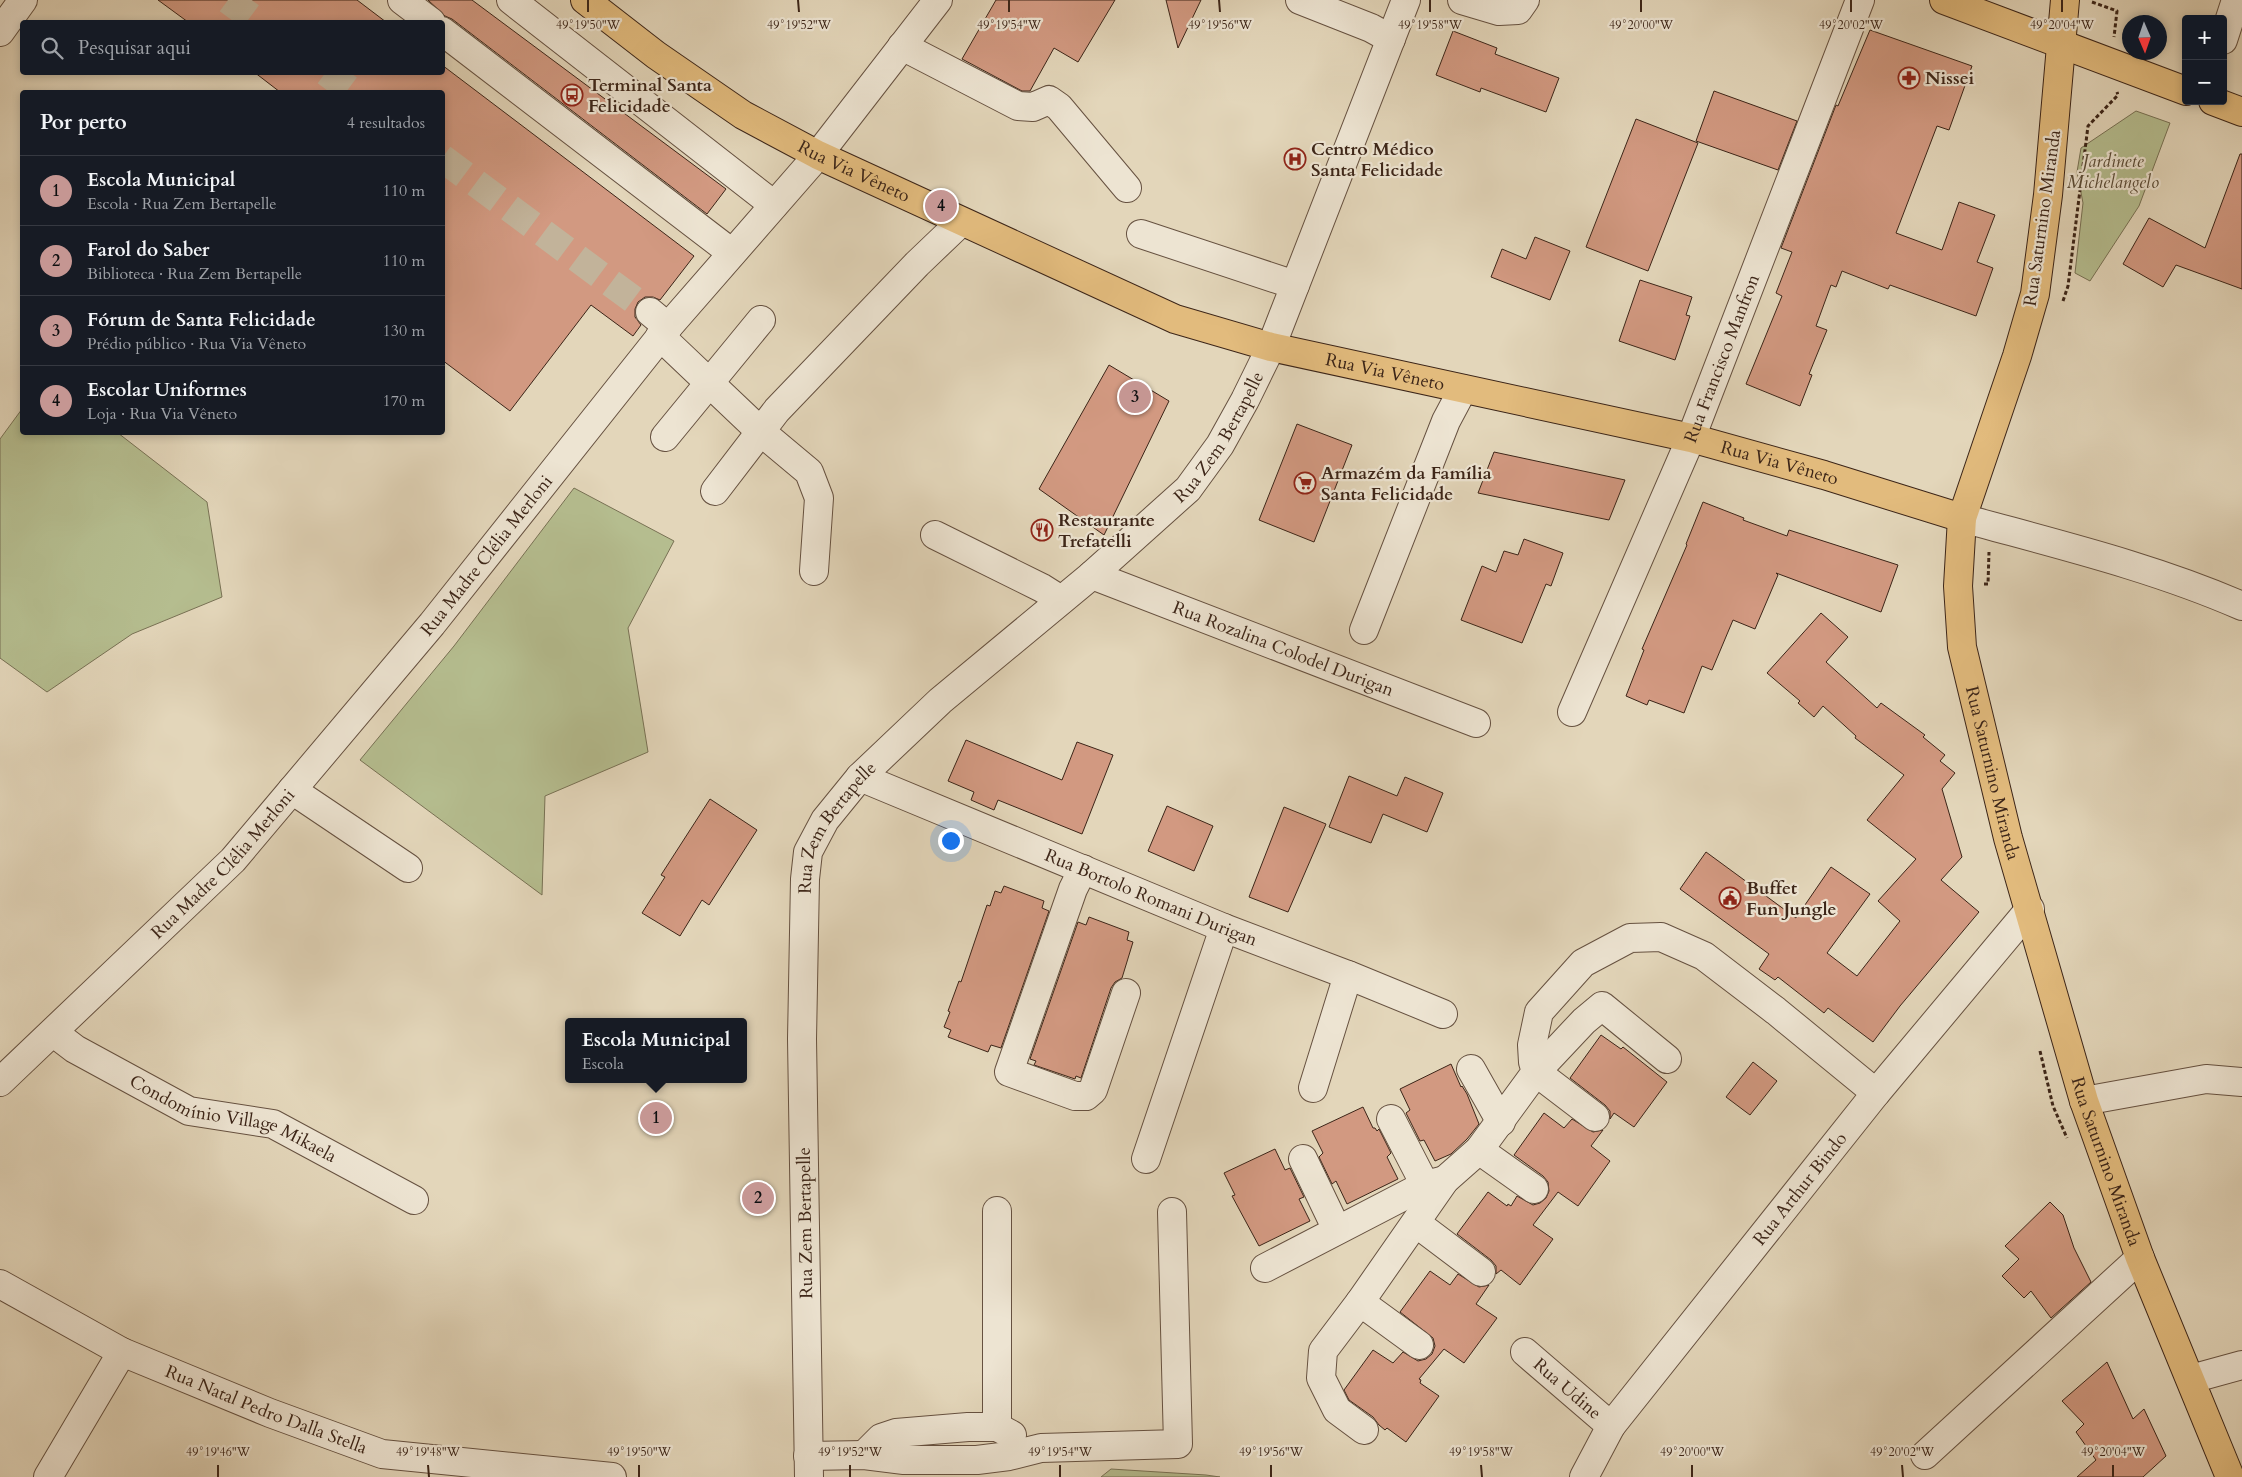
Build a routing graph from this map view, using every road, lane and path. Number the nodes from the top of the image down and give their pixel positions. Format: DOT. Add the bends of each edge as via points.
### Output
graph roads {
  1 [pos="23,0"];
  2 [pos="402,0"];
  3 [pos="511,0"];
  4 [pos="585,0"];
  5 [pos="938,0"];
  6 [pos="1300,0"];
  7 [pos="1406,0"];
  8 [pos="1462,0"];
  9 [pos="1525,0"];
  10 [pos="1860,0"];
  11 [pos="1944,0"];
  12 [pos="2065,0"];
  13 [pos="2086,0"];
  14 [pos="2236,0"];
  15 [pos="428,20"];
  16 [pos="2227,28"];
  17 [pos="0,32"];
  18 [pos="445,33"];
  19 [pos="1391,39"];
  20 [pos="902,46"];
  21 [pos="2062,46"];
  22 [pos="2111,64"];
  23 [pos="2182,90"];
  24 [pos="2224,105"];
  25 [pos="2242,112"];
  26 [pos="818,155"];
  27 [pos="1127,188"];
  28 [pos="774,205"];
  29 [pos="961,222"];
  30 [pos="1141,234"];
  31 [pos="732,253"];
  32 [pos="1295,285"];
  33 [pos="2061,305"];
  34 [pos="761,320"];
  35 [pos="659,325"];
  36 [pos="1271,347"];
  37 [pos="709,383"];
  38 [pos="1463,389"];
  39 [pos="760,431"];
  40 [pos="665,437"];
  41 [pos="1691,438"];
  42 [pos="715,491"];
  43 [pos="1962,518"];
  44 [pos="1990,525"];
  45 [pos="935,536"];
  46 [pos="814,571"];
  47 [pos="1092,576"];
  48 [pos="1958,586"];
  49 [pos="1062,600"];
  50 [pos="2242,606"];
  51 [pos="1364,630"];
  52 [pos="1572,712"];
  53 [pos="1476,723"];
  54 [pos="860,777"];
  55 [pos="292,790"];
  56 [pos="408,868"];
  57 [pos="1082,869"];
  58 [pos="2030,909"];
  59 [pos="1224,928"];
  60 [pos="1348,974"];
  61 [pos="1126,993"];
  62 [pos="1443,1014"];
  63 [pos="54,1033"];
  64 [pos="2039,1048"];
  65 [pos="1667,1058"];
  66 [pos="1471,1069"];
  67 [pos="1536,1072"];
  68 [pos="1,1079"];
  69 [pos="2242,1082"];
  70 [pos="1313,1088"];
  71 [pos="1876,1093"];
  72 [pos="2084,1101"];
  73 [pos="1595,1117"];
  74 [pos="1391,1119"];
  75 [pos="1501,1122"];
  76 [pos="2068,1141"];
  77 [pos="1479,1150"];
  78 [pos="1146,1159"];
  79 [pos="1303,1159"];
  80 [pos="1435,1183"];
  81 [pos="1534,1189"];
  82 [pos="414,1200"];
  83 [pos="997,1211"];
  84 [pos="1172,1212"];
  85 [pos="1416,1223"];
  86 [pos="1337,1230"];
  87 [pos="2140,1258"];
  88 [pos="1265,1268"];
  89 [pos="1481,1272"];
  90 [pos="0,1284"];
  91 [pos="1360,1302"];
  92 [pos="1419,1345"];
  93 [pos="122,1352"];
  94 [pos="1525,1352"];
  95 [pos="2242,1365"];
  96 [pos="2191,1379"];
  97 [pos="997,1426"];
  98 [pos="1611,1426"];
  99 [pos="1364,1430"];
  100 [pos="1041,1448"];
  101 [pos="864,1455"];
  102 [pos="1925,1455"];
  103 [pos="382,1465"];
  104 [pos="808,1466"];
  105 [pos="2230,1472"];
  106 [pos="48,1477"];
  107 [pos="612,1477"];
  108 [pos="1584,1477"];
  1 -- 17 [label="street"];
  2 -- 15 [label="street"];
  3 -- 28 [label="street"];
  4 -- 26 [label="main road, Rua Via Vêneto" via="743,114"];
  5 -- 20 [label="street, Rua Madre Clélia Merloni"];
  6 -- 19 [label="street"];
  7 -- 19 [label="street, Rua Zem Bertapelle"];
  8 -- 9 [label="street" via="1499,11 1518,10"];
  10 -- 41 [label="street, Rua Francisco Manfron"];
  11 -- 21 [label="main road"];
  12 -- 21 [label="main road, Rua Saturnino Miranda"];
  13 -- 22 [label="path" via="2117,11"];
  14 -- 16 [label="street"];
  18 -- 31 [label="street"];
  19 -- 32 [label="street, Rua Zem Bertapelle"];
  20 -- 26 [label="street, Rua Madre Clélia Merloni"];
  20 -- 27 [label="street" via="1018,106 1033,107 1049,100 1059,107"];
  21 -- 22 [label="main road"];
  21 -- 43 [label="main road, Rua Saturnino Miranda" via="2048,195 2034,294 2017,356"];
  22 -- 23 [label="main road"];
  22 -- 33 [label="path" via="2118,95 2088,126 2068,286"];
  24 -- 25 [label="main road"];
  26 -- 28 [label="street, Rua Madre Clélia Merloni"];
  26 -- 29 [label="main road, Rua Via Vêneto"];
  28 -- 31 [label="street, Rua Madre Clélia Merloni"];
  29 -- 36 [label="main road, Rua Via Vêneto" via="1175,319"];
  29 -- 39 [label="street" via="917,264"];
  30 -- 32 [label="street"];
  31 -- 35 [label="street, Rua Madre Clélia Merloni"];
  32 -- 36 [label="street, Rua Zem Bertapelle"];
  34 -- 37 [label="street"];
  35 -- 37 [label="street"];
  35 -- 55 [label="street, Rua Madre Clélia Merloni" via="432,624"];
  36 -- 38 [label="main road, Rua Via Vêneto"];
  36 -- 47 [label="street, Rua Zem Bertapelle" via="1246,400 1188,489"];
  37 -- 39 [label="street"];
  37 -- 40 [label="street"];
  38 -- 41 [label="main road, Rua Via Vêneto"];
  38 -- 51 [label="street" via="1446,421"];
  39 -- 42 [label="street"];
  39 -- 46 [label="street" via="810,472 819,498"];
  41 -- 43 [label="main road, Rua Via Vêneto"];
  41 -- 52 [label="street, Rua Francisco Manfron"];
  43 -- 44 [label="street, Rua Via Vêneto"];
  43 -- 48 [label="main road, Rua Saturnino Miranda"];
  44 -- 48 [label="path" via="1988,584"];
  44 -- 50 [label="street, Rua Via Vêneto" via="2207,590"];
  45 -- 49 [label="street"];
  47 -- 49 [label="street, Rua Zem Bertapelle"];
  47 -- 53 [label="street, Rua Rozalina Colodel Durigan"];
  48 -- 58 [label="main road, Rua Saturnino Miranda" via="1962,647 2008,838"];
  49 -- 54 [label="street, Rua Zem Bertapelle" via="940,701"];
  54 -- 57 [label="street, Rua Bortolo Romani Durigan"];
  54 -- 104 [label="street, Rua Zem Bertapelle" via="825,820 808,852 805,879 802,1039"];
  55 -- 56 [label="street"];
  55 -- 63 [label="street, Rua Madre Clélia Merloni" via="233,860"];
  57 -- 59 [label="street, Rua Bortolo Romani Durigan"];
  57 -- 61 [label="street" via="1009,1072 1075,1096 1086,1096 1093,1090"];
  58 -- 71 [label="street, Rua Arthur Bindo"];
  58 -- 72 [label="main road, Rua Saturnino Miranda"];
  59 -- 60 [label="street, Rua Bortolo Romani Durigan"];
  59 -- 78 [label="street"];
  60 -- 62 [label="street, Rua Bortolo Romani Durigan"];
  60 -- 70 [label="street"];
  63 -- 68 [label="street, Rua Madre Clélia Merloni"];
  63 -- 82 [label="street, Condomínio Village Mikaela" via="76,1049 190,1110 272,1124"];
  64 -- 76 [label="path" via="2053,1106"];
  65 -- 67 [label="street" via="1602,1006"];
  66 -- 75 [label="street"];
  67 -- 71 [label="street" via="1532,1045 1539,1012 1583,963 1630,938 1661,936 1704,956"];
  67 -- 73 [label="street"];
  67 -- 75 [label="street"];
  69 -- 72 [label="street" via="2206,1079"];
  71 -- 98 [label="street, Rua Arthur Bindo"];
  72 -- 87 [label="main road, Rua Saturnino Miranda"];
  74 -- 80 [label="street"];
  75 -- 77 [label="street"];
  77 -- 80 [label="street"];
  77 -- 81 [label="street"];
  79 -- 86 [label="street"];
  80 -- 85 [label="street"];
  80 -- 86 [label="street"];
  83 -- 97 [label="street"];
  84 -- 100 [label="street" via="1178,1444"];
  85 -- 89 [label="street"];
  85 -- 91 [label="street"];
  86 -- 88 [label="street"];
  87 -- 96 [label="main road, Rua Saturnino Miranda"];
  87 -- 102 [label="street"];
  90 -- 93 [label="street, Rua Natal Pedro Dalla Stella"];
  91 -- 92 [label="street"];
  91 -- 99 [label="street" via="1323,1351 1321,1378 1337,1410"];
  93 -- 103 [label="street, Rua Natal Pedro Dalla Stella" via="270,1413"];
  93 -- 106 [label="street"];
  94 -- 98 [label="street, Rua Udine"];
  95 -- 96 [label="street"];
  96 -- 105 [label="main road, Rua Saturnino Miranda"];
  97 -- 100 [label="street"];
  97 -- 101 [label="street" via="896,1433 881,1438"];
  98 -- 108 [label="street, Rua Arthur Bindo"];
  100 -- 101 [label="street" via="977,1460 904,1460"];
  101 -- 104 [label="street"];
  103 -- 107 [label="street, Rua Natal Pedro Dalla Stella"];
}
